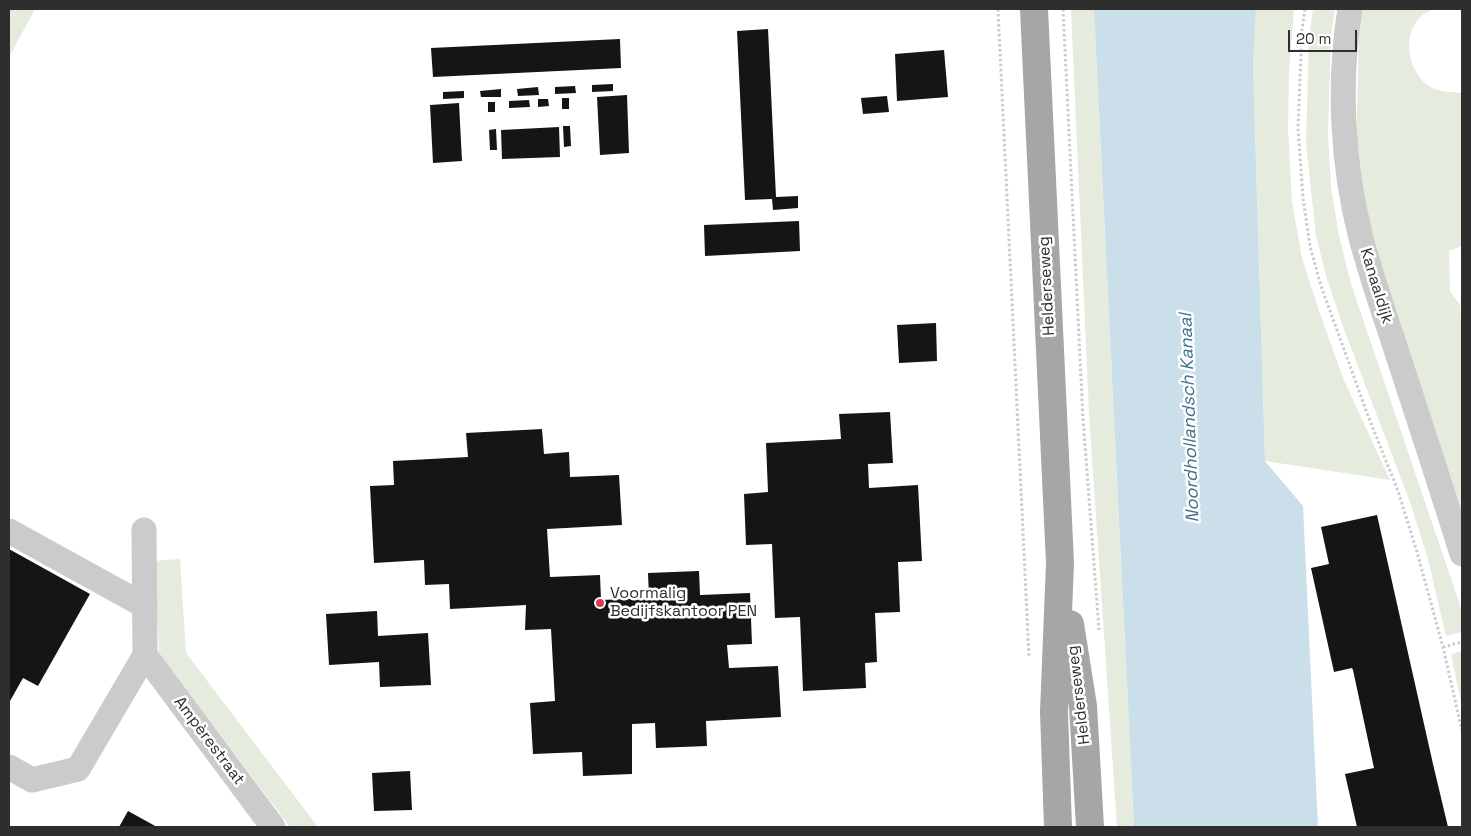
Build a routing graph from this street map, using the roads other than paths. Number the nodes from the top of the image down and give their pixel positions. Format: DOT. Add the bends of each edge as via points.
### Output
graph roads {
  1 [pos="1034,9"];
  2 [pos="1350,9"];
  3 [pos="144,530"];
  4 [pos="9,531"];
  5 [pos="1462,554"];
  6 [pos="1060,563"];
  7 [pos="145,606"];
  8 [pos="145,655"];
  9 [pos="9,767"];
  10 [pos="273,827"];
  11 [pos="1058,827"];
  12 [pos="1090,827"];
  1 -- 6 [label="main road, Helderseweg"];
  2 -- 5 [label="street, Kanaaldijk" via="1343,102 1347,156 1359,228 1374,285"];
  3 -- 7 [label="street"];
  4 -- 7 [label="street"];
  6 -- 11 [label="main road, Helderseweg" via="1054,712"];
  6 -- 12 [label="main road, Helderseweg" via="1082,706"];
  7 -- 8 [label="street"];
  8 -- 9 [label="street" via="78,769 32,780"];
  8 -- 10 [label="street, Ampèrestraat"];
}
